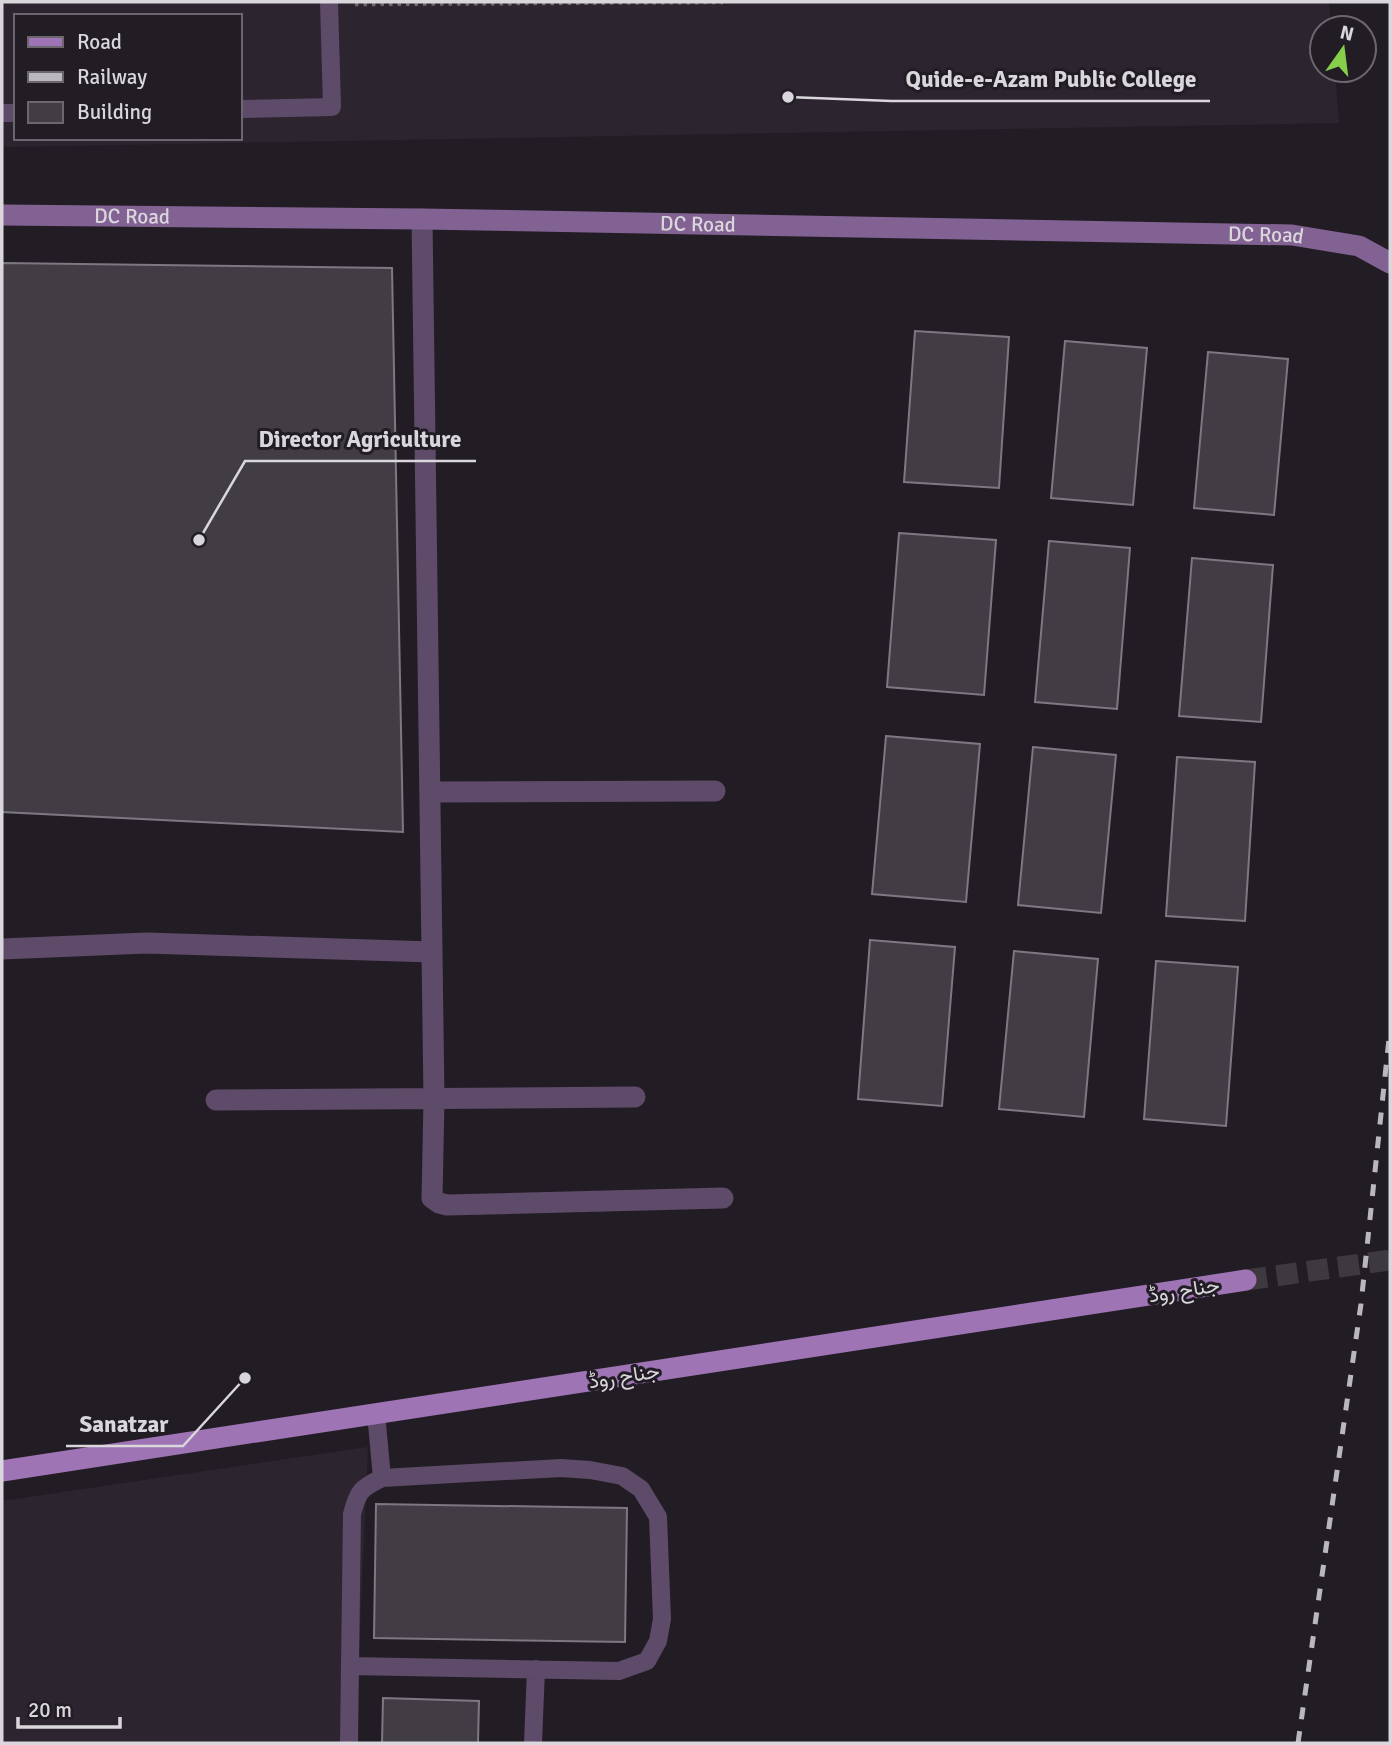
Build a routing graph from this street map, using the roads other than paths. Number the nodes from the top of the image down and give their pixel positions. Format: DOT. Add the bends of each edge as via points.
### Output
graph roads {
  1 [pos="329,3"];
  2 [pos="242,109"];
  3 [pos="2,215"];
  4 [pos="422,219"];
  5 [pos="1390,263"];
  6 [pos="715,791"];
  7 [pos="430,792"];
  8 [pos="2,949"];
  9 [pos="432,952"];
  10 [pos="635,1097"];
  11 [pos="434,1100"];
  12 [pos="216,1101"];
  13 [pos="723,1198"];
  14 [pos="1246,1280"];
  15 [pos="376,1413"];
  16 [pos="2,1471"];
  17 [pos="382,1478"];
  18 [pos="350,1667"];
  19 [pos="536,1669"];
  20 [pos="349,1743"];
  21 [pos="533,1743"];
  1 -- 2 [label="lane" via="332,107"];
  3 -- 4 [label="main road, DC Road"];
  4 -- 5 [label="main road, DC Road" via="1292,235 1359,246"];
  4 -- 7 [label="street"];
  6 -- 7 [label="street"];
  7 -- 9 [label="street"];
  8 -- 9 [label="street" via="147,943"];
  9 -- 11 [label="street"];
  10 -- 11 [label="street"];
  11 -- 12 [label="street"];
  11 -- 13 [label="street" via="432,1198 439,1203"];
  14 -- 15 [label="main road, جناح روڈ"];
  15 -- 16 [label="main road, جناح روڈ"];
  15 -- 17 [label="lane"];
  17 -- 18 [label="lane" via="363,1487 352,1514"];
  17 -- 19 [label="lane" via="561,1468 622,1476 641,1489 658,1517 661,1606 658,1640 647,1661 619,1671"];
  18 -- 19 [label="lane"];
  18 -- 20 [label="lane"];
  19 -- 21 [label="lane"];
}
